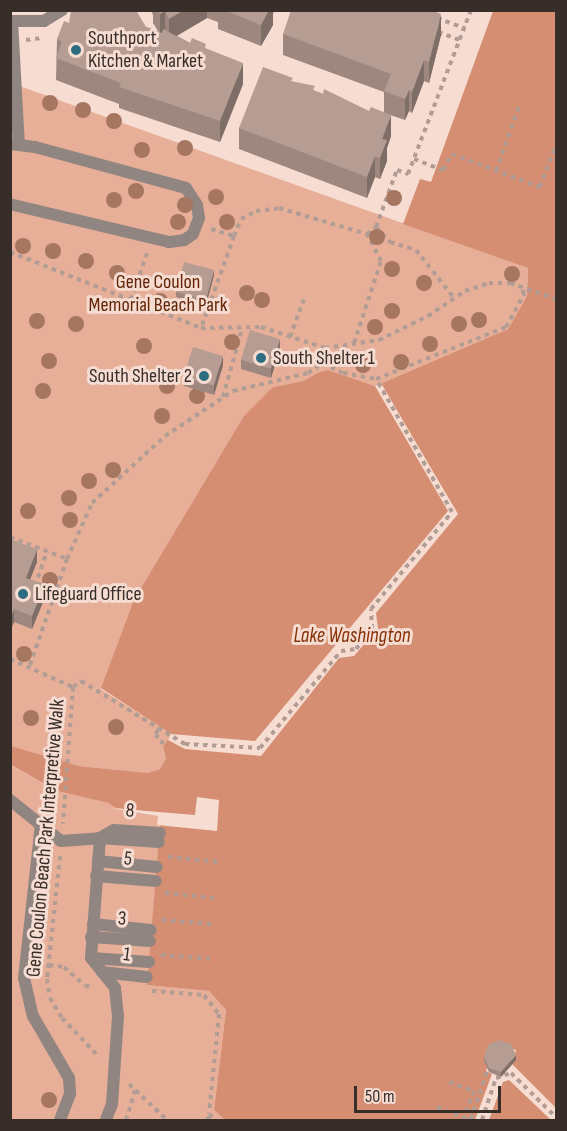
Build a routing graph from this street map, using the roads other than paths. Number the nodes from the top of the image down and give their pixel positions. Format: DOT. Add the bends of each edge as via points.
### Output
graph roads {
  1 [pos="62,10"];
  2 [pos="11,21"];
  3 [pos="15,145"];
  4 [pos="10,204"];
  5 [pos="10,800"];
  6 [pos="41,824"];
  7 [pos="100,838"];
  8 [pos="159,838"];
  9 [pos="98,861"];
  10 [pos="157,861"];
  11 [pos="96,876"];
  12 [pos="155,886"];
  13 [pos="92,930"];
  14 [pos="91,958"];
  15 [pos="102,972"];
  16 [pos="147,977"];
  17 [pos="60,1120"];
  18 [pos="106,1120"];
  1 -- 2 [label="lane" via="44,21"];
  2 -- 3 [label="lane"];
  3 -- 4 [label="lane" via="186,189 197,205 196,225 193,234 184,240 152,238"];
  5 -- 6 [label="lane"];
  6 -- 7 [label="lane" via="62,840"];
  6 -- 17 [label="lane" via="24,978 26,997 69,1078 70,1094"];
  7 -- 8 [label="lane"];
  7 -- 9 [label="lane"];
  9 -- 10 [label="lane"];
  9 -- 11 [label="lane"];
  11 -- 12 [label="lane, 5"];
  11 -- 13 [label="lane"];
  13 -- 14 [label="lane"];
  13 -- 14 [label="lane, 3" via="151,941"];
  14 -- 15 [label="lane"];
  15 -- 16 [label="lane, 1"];
  15 -- 18 [label="lane" via="115,988 118,1016 112,1104"];
}
